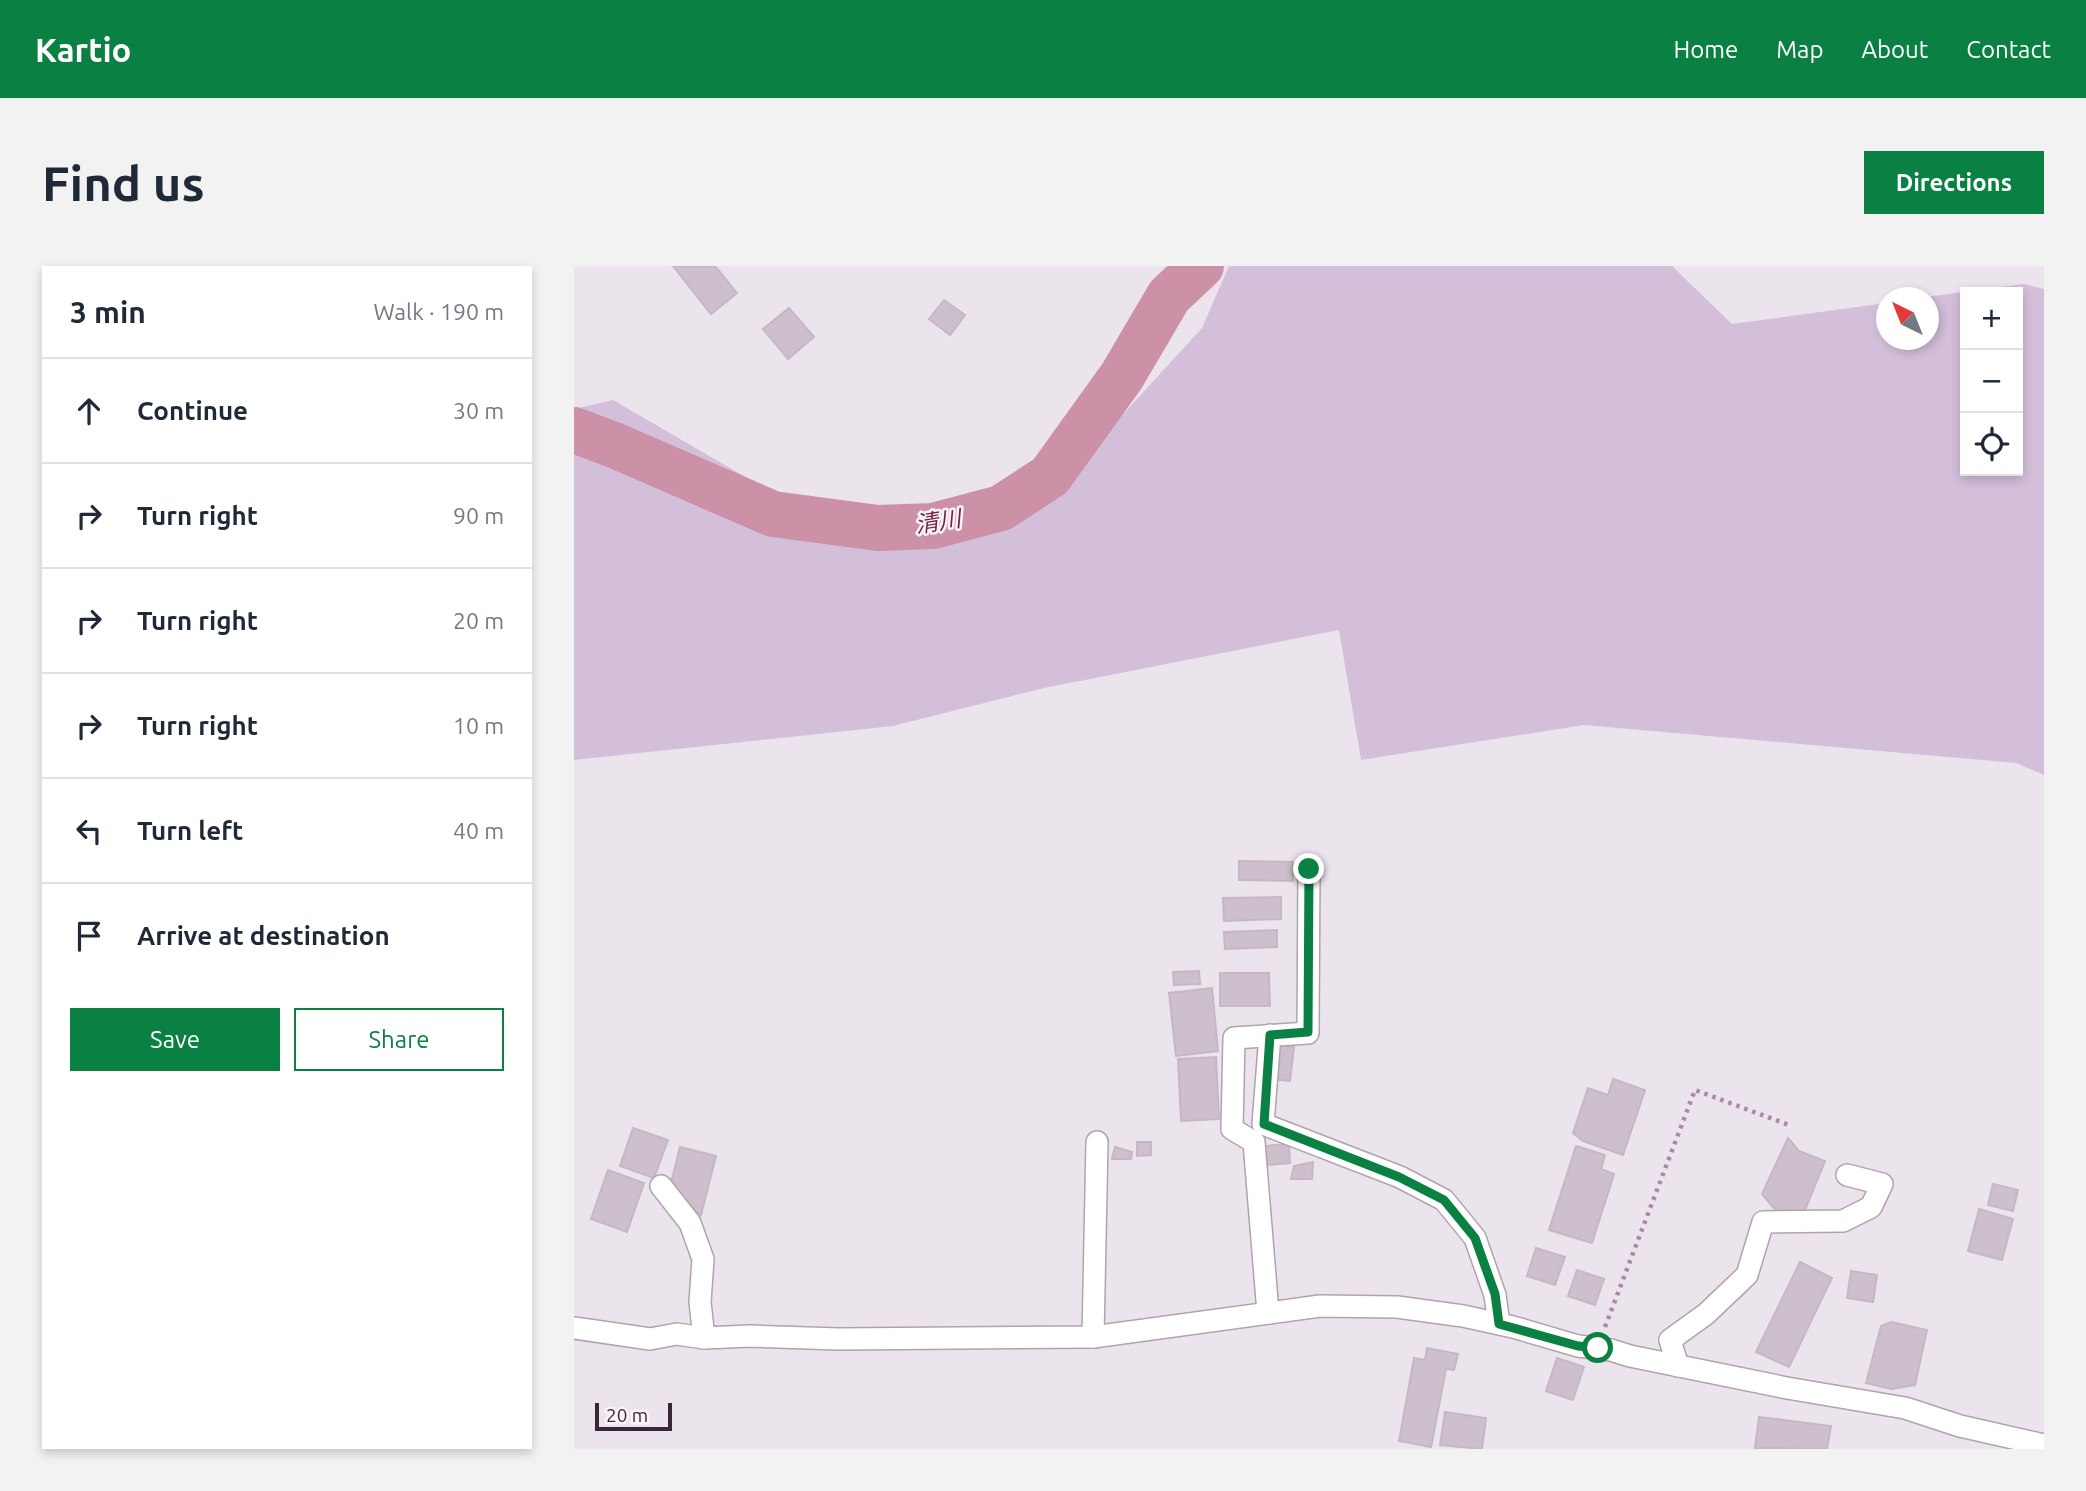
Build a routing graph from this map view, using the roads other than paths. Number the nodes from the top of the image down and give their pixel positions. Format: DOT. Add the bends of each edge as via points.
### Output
graph roads {
  1 [pos="1309,869"];
  2 [pos="1270,1035"];
  3 [pos="1097,1142"];
  4 [pos="1847,1175"];
  5 [pos="661,1186"];
  6 [pos="1268,1313"];
  7 [pos="1499,1324"];
  8 [pos="574,1328"];
  9 [pos="1093,1337"];
  10 [pos="704,1338"];
  11 [pos="1678,1366"];
  12 [pos="2044,1445"];
  1 -- 2 [label="street" via="1308,1032"];
  2 -- 6 [label="street" via="1234,1038 1232,1129 1254,1142"];
  2 -- 7 [label="street" via="1264,1124 1399,1177 1444,1200 1475,1238 1495,1294"];
  3 -- 9 [label="street"];
  4 -- 11 [label="street" via="1882,1184 1871,1207 1843,1220 1763,1222 1747,1275 1671,1340"];
  5 -- 10 [label="street" via="690,1223 703,1259 700,1302"];
  6 -- 7 [label="street" via="1320,1306 1397,1307"];
  6 -- 9 [label="street"];
  7 -- 11 [label="street"];
  8 -- 10 [label="street" via="650,1339 677,1334"];
  9 -- 10 [label="street"];
  11 -- 12 [label="street" via="1905,1408"];
}
